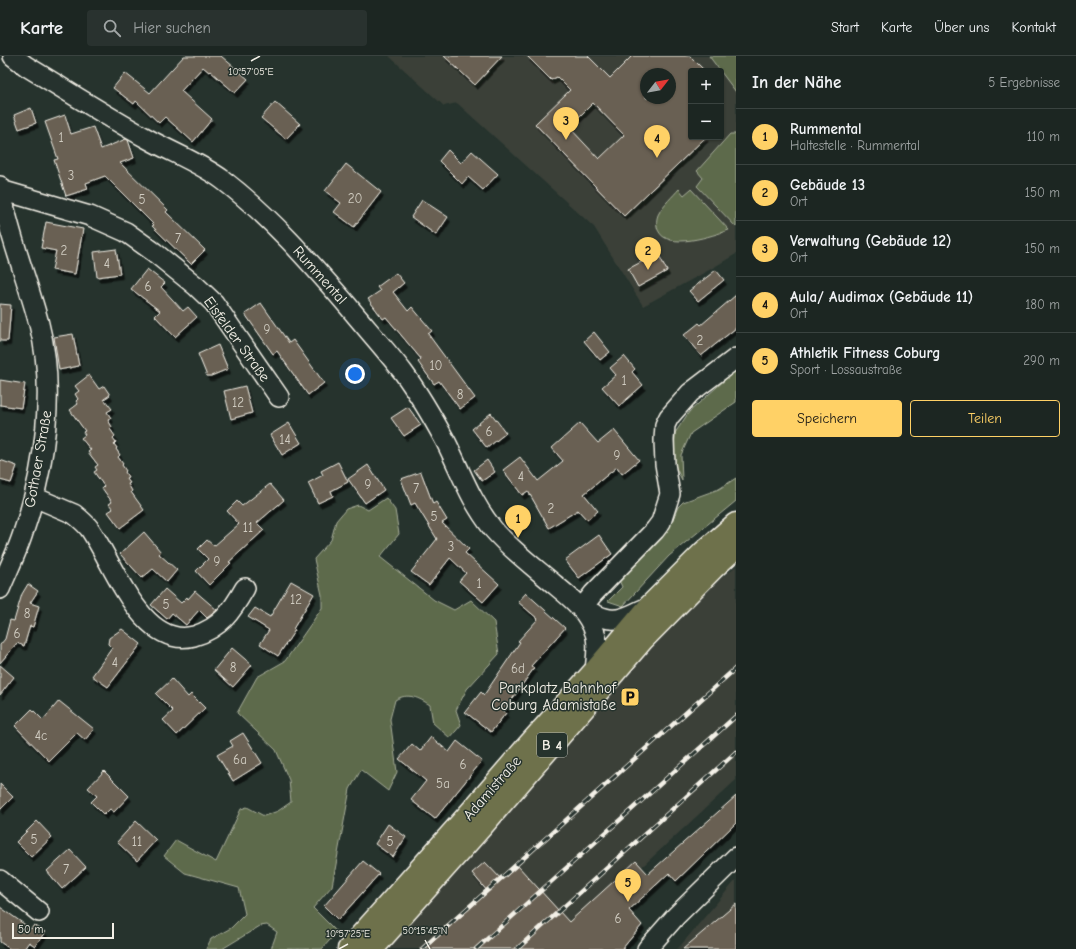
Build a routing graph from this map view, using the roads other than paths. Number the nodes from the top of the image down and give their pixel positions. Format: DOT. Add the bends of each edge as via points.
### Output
graph roads {
  1 [pos="13,56"];
  2 [pos="0,188"];
  3 [pos="736,358"];
  4 [pos="279,397"];
  5 [pos="34,497"];
  6 [pos="736,524"];
  7 [pos="736,547"];
  8 [pos="736,553"];
  9 [pos="713,568"];
  10 [pos="245,588"];
  11 [pos="0,589"];
  12 [pos="650,606"];
  13 [pos="582,608"];
  14 [pos="595,671"];
  15 [pos="736,858"];
  16 [pos="0,880"];
  17 [pos="39,912"];
  18 [pos="654,945"];
  19 [pos="349,949"];
  20 [pos="372,949"];
  1 -- 13 [label="street, Rummental" via="148,139 200,164 247,200 297,249 403,373 420,396 446,442 466,488 494,530"];
  2 -- 4 [label="street, Eisfelder Straße" via="90,216 126,232 154,252 214,303"];
  2 -- 5 [label="street, Gothaer Straße" via="40,325 46,358 46,425"];
  3 -- 13 [label="street" via="690,393 669,417 665,424 664,440 670,494 661,522"];
  5 -- 10 [label="street" via="80,518 104,552 129,599 149,622 165,634 184,638 206,632 216,626 235,605"];
  5 -- 11 [label="street, Gothaer Straße" via="24,532"];
  6 -- 12 [label="highway, Adamistraße / B 4"];
  7 -- 9 [label="highway, Adamistraße / B 4"];
  8 -- 9 [label="highway"];
  9 -- 20 [label="highway, Adamistraße / B 4" via="642,640 481,828"];
  12 -- 13 [label="street, Rummental" via="613,620"];
  12 -- 14 [label="highway, Adamistraße / B 4"];
  13 -- 14 [label="street, Rummental" via="596,634"];
  14 -- 19 [label="highway, Adamistraße / B 4"];
  15 -- 18 [label="street" via="676,916"];
  16 -- 17 [label="street"];
}
